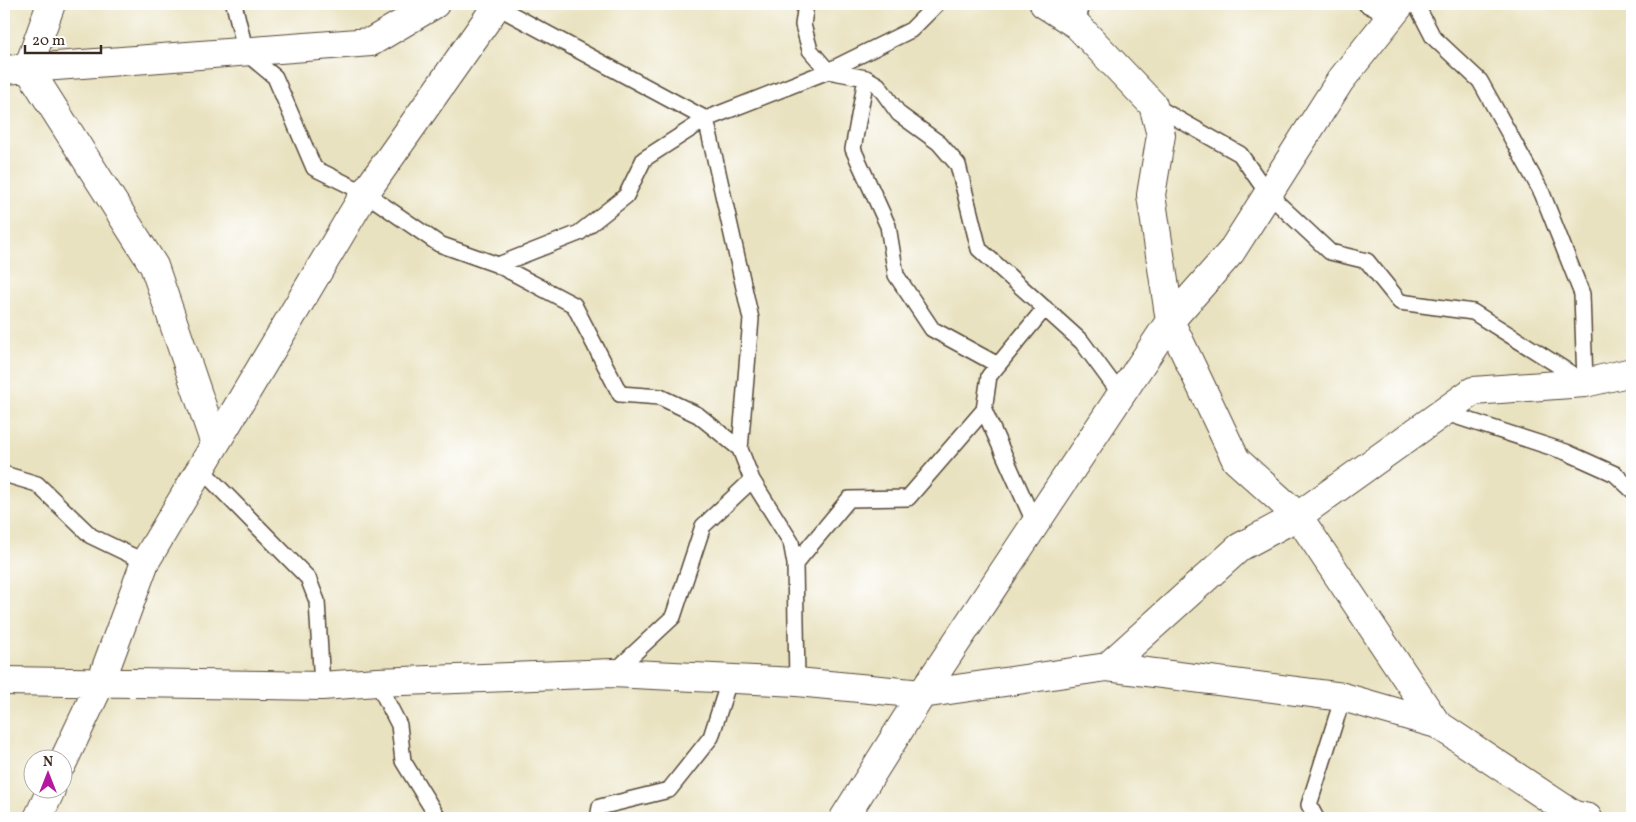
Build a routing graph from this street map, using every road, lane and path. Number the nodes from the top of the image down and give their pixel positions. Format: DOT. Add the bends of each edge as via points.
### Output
graph roads {
  1 [pos="51,4"];
  2 [pos="234,4"];
  3 [pos="435,4"];
  4 [pos="806,4"];
  5 [pos="936,4"];
  6 [pos="1044,4"];
  7 [pos="1366,4"];
  8 [pos="1416,4"];
  9 [pos="497,5"];
  10 [pos="1396,10"];
  11 [pos="1079,15"];
  12 [pos="246,53"];
  13 [pos="16,69"];
  14 [pos="828,71"];
  15 [pos="866,78"];
  16 [pos="1153,104"];
  17 [pos="706,119"];
  18 [pos="365,192"];
  19 [pos="1268,194"];
  20 [pos="498,265"];
  21 [pos="1045,308"];
  22 [pos="1170,321"];
  23 [pos="998,365"];
  24 [pos="1632,372"];
  25 [pos="1586,383"];
  26 [pos="1121,395"];
  27 [pos="984,410"];
  28 [pos="1443,412"];
  29 [pos="215,444"];
  30 [pos="740,449"];
  31 [pos="200,468"];
  32 [pos="4,474"];
  33 [pos="752,480"];
  34 [pos="1632,490"];
  35 [pos="1298,516"];
  36 [pos="1035,524"];
  37 [pos="145,562"];
  38 [pos="795,564"];
  39 [pos="1107,667"];
  40 [pos="613,673"];
  41 [pos="730,678"];
  42 [pos="4,681"];
  43 [pos="377,682"];
  44 [pos="797,682"];
  45 [pos="100,684"];
  46 [pos="322,686"];
  47 [pos="922,694"];
  48 [pos="1344,697"];
  49 [pos="1437,724"];
  50 [pos="69,750"];
  51 [pos="46,800"];
  52 [pos="38,818"];
  53 [pos="438,818"];
  54 [pos="598,818"];
  55 [pos="844,818"];
  56 [pos="1316,818"];
  57 [pos="1588,818"];
  1 -- 13 [label="street"];
  2 -- 12 [label="lane"];
  3 -- 12 [label="street" via="371,42"];
  4 -- 14 [label="lane" via="803,25 810,50"];
  5 -- 14 [label="lane" via="911,30"];
  6 -- 11 [label="street"];
  7 -- 10 [label="lane"];
  8 -- 25 [label="lane" via="1433,37 1480,82 1542,192 1582,294"];
  9 -- 17 [label="lane"];
  9 -- 18 [label="street"];
  10 -- 19 [label="street" via="1340,81"];
  11 -- 16 [label="street"];
  12 -- 13 [label="street"];
  12 -- 18 [label="lane" via="275,77 314,168"];
  13 -- 29 [label="street" via="154,266"];
  14 -- 15 [label="lane"];
  14 -- 17 [label="lane"];
  15 -- 21 [label="lane" via="878,85 899,114 939,143 958,165 979,249"];
  15 -- 23 [label="lane" via="853,149 888,226 896,276 932,329"];
  16 -- 19 [label="lane" via="1240,154"];
  16 -- 22 [label="street" via="1161,135 1151,195"];
  17 -- 20 [label="lane" via="644,159 626,196 579,233"];
  17 -- 30 [label="lane" via="752,319"];
  18 -- 20 [label="lane" via="439,244"];
  18 -- 29 [label="street"];
  19 -- 22 [label="street" via="1231,252"];
  19 -- 25 [label="lane" via="1330,252 1367,261 1400,302 1473,312"];
  20 -- 30 [label="lane" via="574,305 620,394 660,397 698,414"];
  21 -- 23 [label="lane"];
  21 -- 26 [label="lane" via="1082,342"];
  22 -- 26 [label="street"];
  22 -- 35 [label="street" via="1236,460"];
  23 -- 27 [label="lane" via="988,376"];
  24 -- 25 [label="street"];
  25 -- 28 [label="street" via="1473,391"];
  26 -- 36 [label="street"];
  27 -- 36 [label="lane"];
  27 -- 38 [label="lane" via="908,498 849,499"];
  28 -- 34 [label="lane" via="1566,452 1615,474"];
  28 -- 35 [label="street"];
  29 -- 31 [label="street"];
  30 -- 33 [label="lane"];
  31 -- 37 [label="street"];
  31 -- 46 [label="lane" via="308,578 317,601"];
  32 -- 37 [label="lane" via="37,484 91,536"];
  33 -- 38 [label="lane" via="791,542"];
  33 -- 40 [label="lane" via="703,526 673,617"];
  35 -- 39 [label="street" via="1240,547"];
  35 -- 49 [label="street"];
  36 -- 47 [label="street"];
  37 -- 45 [label="street"];
  38 -- 44 [label="lane"];
  39 -- 47 [label="street"];
  39 -- 48 [label="street"];
  40 -- 41 [label="street"];
  40 -- 43 [label="street"];
  41 -- 44 [label="street"];
  41 -- 54 [label="lane" via="711,737 669,790 600,807"];
  42 -- 45 [label="street"];
  43 -- 46 [label="street"];
  43 -- 53 [label="lane" via="400,725 403,761"];
  44 -- 47 [label="street"];
  45 -- 46 [label="street"];
  45 -- 50 [label="street"];
  47 -- 55 [label="street"];
  48 -- 49 [label="street"];
  48 -- 56 [label="lane" via="1309,805"];
  49 -- 57 [label="street" via="1574,815"];
  51 -- 52 [label="street"];
}
